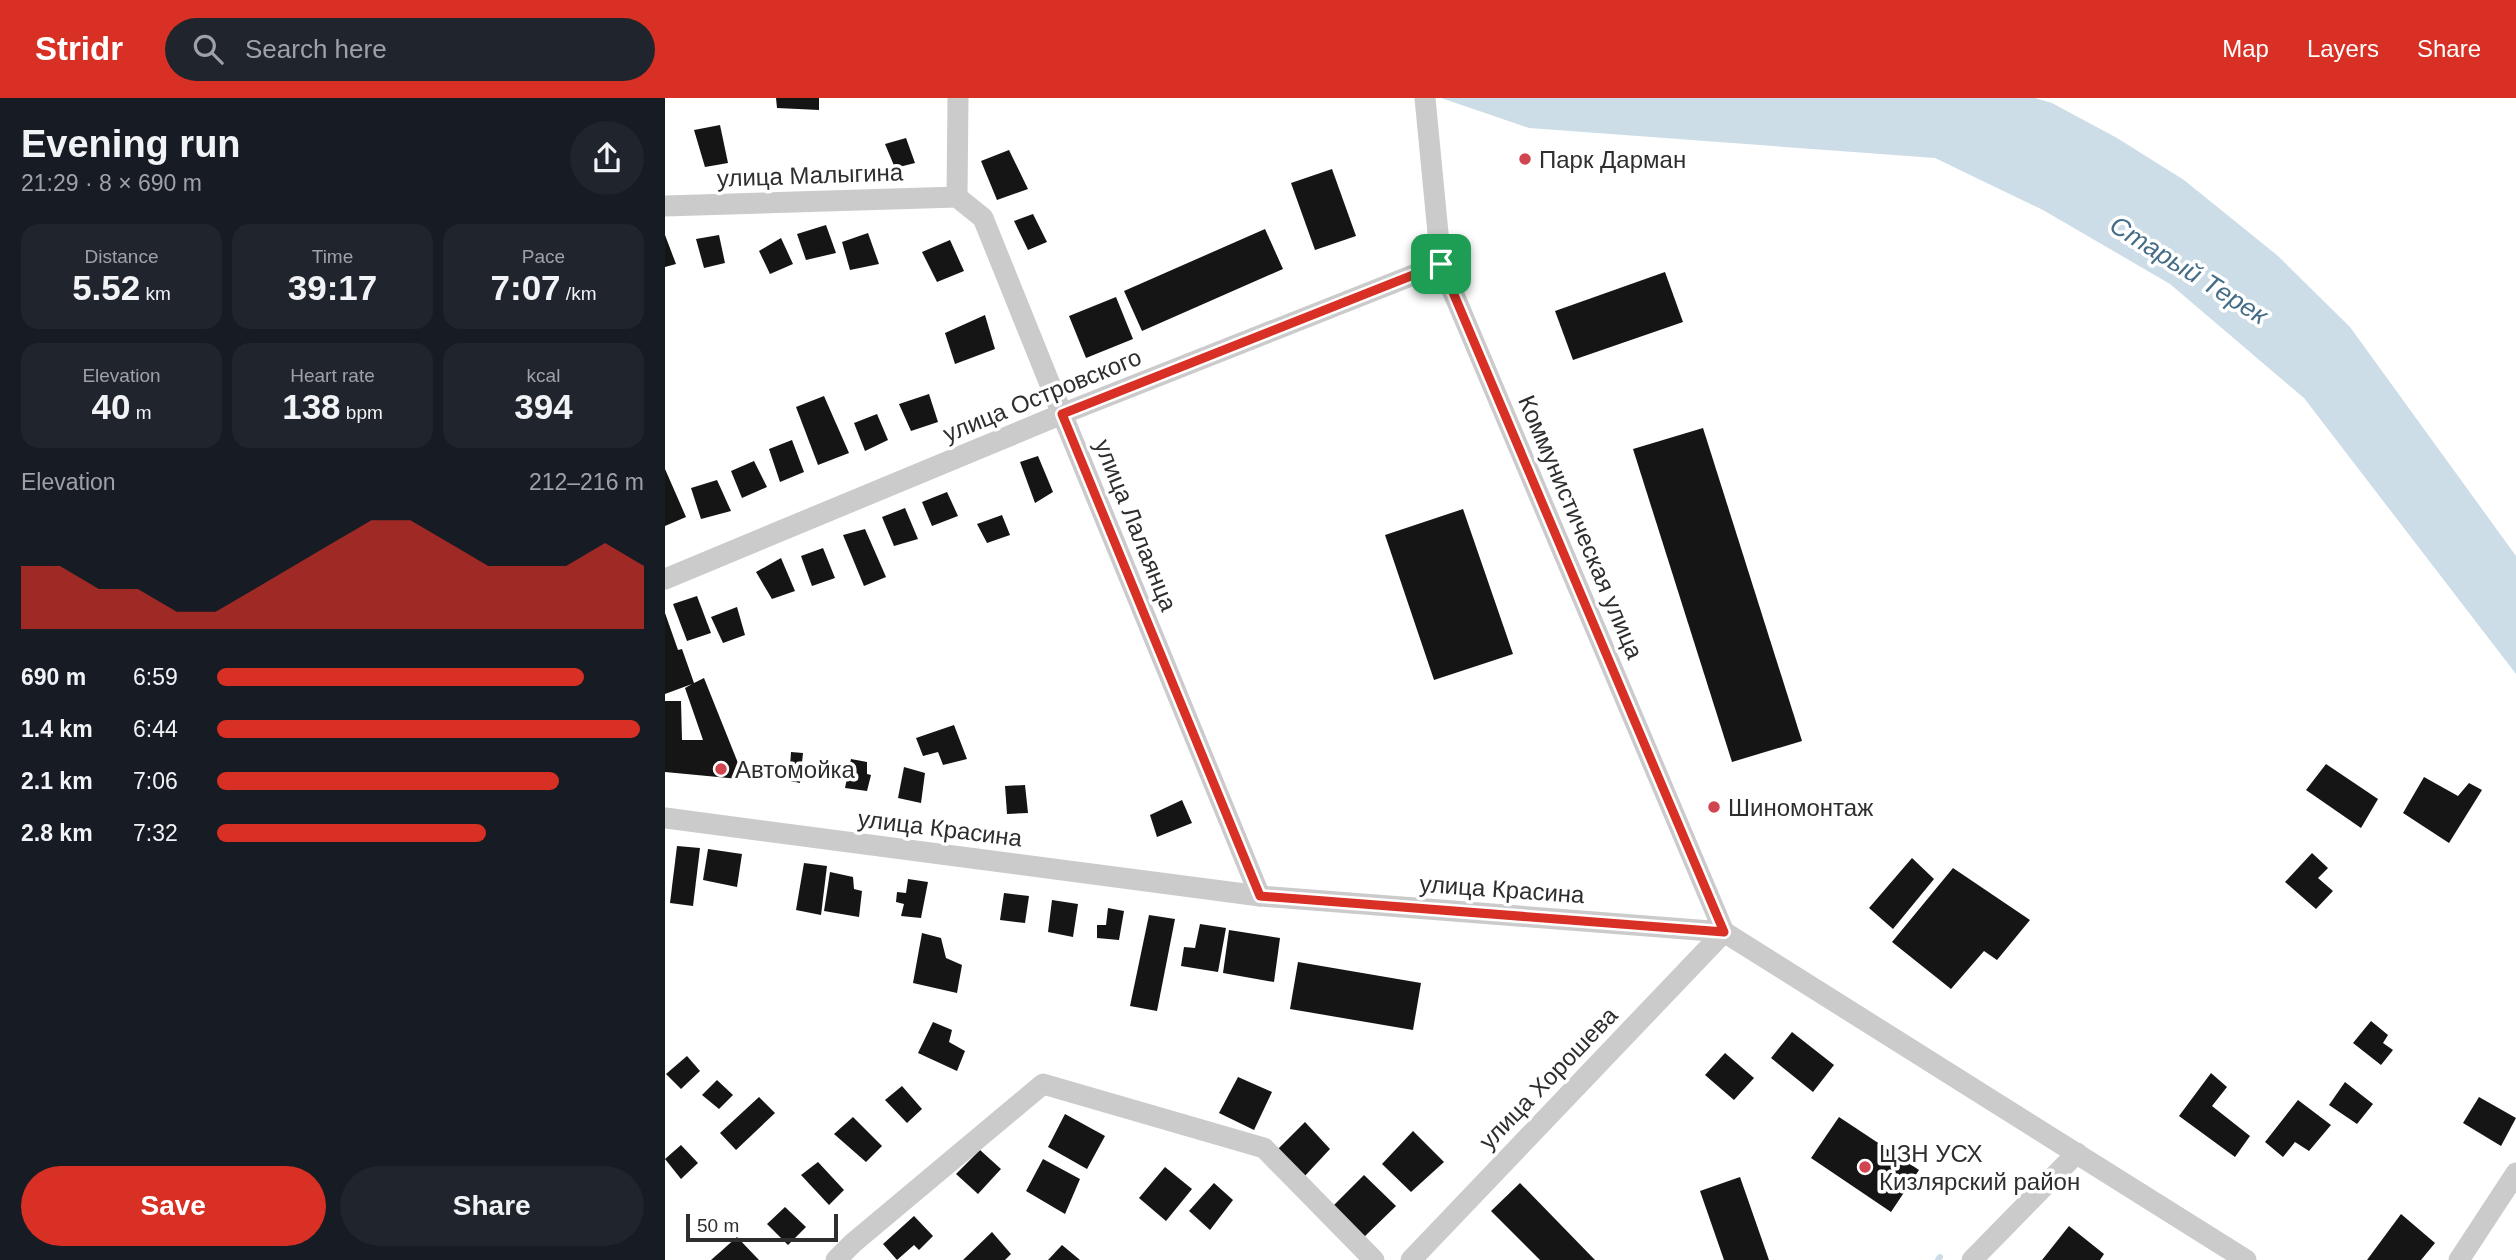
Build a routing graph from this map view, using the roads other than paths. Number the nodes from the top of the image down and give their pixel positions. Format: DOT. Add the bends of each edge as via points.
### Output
graph roads {
  1 [pos="958,98"];
  2 [pos="1425,98"];
  3 [pos="957,197"];
  4 [pos="665,206"];
  5 [pos="1441,264"];
  6 [pos="1062,414"];
  7 [pos="665,579"];
  8 [pos="665,818"];
  9 [pos="1260,896"];
  10 [pos="1724,932"];
  11 [pos="2077,1153"];
  12 [pos="2516,1173"];
  13 [pos="836,1260"];
  14 [pos="1374,1260"];
  15 [pos="1411,1260"];
  16 [pos="1972,1260"];
  17 [pos="2246,1260"];
  18 [pos="2459,1260"];
  1 -- 3 [label="street"];
  2 -- 5 [label="street, Коммунистическая улица"];
  3 -- 4 [label="street, улица Малыгина"];
  3 -- 6 [label="street, улица Лалаянца" via="983,218"];
  5 -- 6 [label="street, улица Островского"];
  5 -- 10 [label="street, Коммунистическая улица"];
  6 -- 7 [label="street, улица Островского"];
  6 -- 9 [label="street, улица Лалаянца"];
  8 -- 9 [label="street, улица Красина"];
  9 -- 10 [label="street, улица Красина"];
  10 -- 11 [label="street, улица Красина"];
  10 -- 15 [label="street, улица Хорошева"];
  11 -- 16 [label="street"];
  11 -- 17 [label="street, улица Красина"];
  12 -- 18 [label="street"];
  13 -- 14 [label="street" via="1043,1084 1264,1148"];
}
